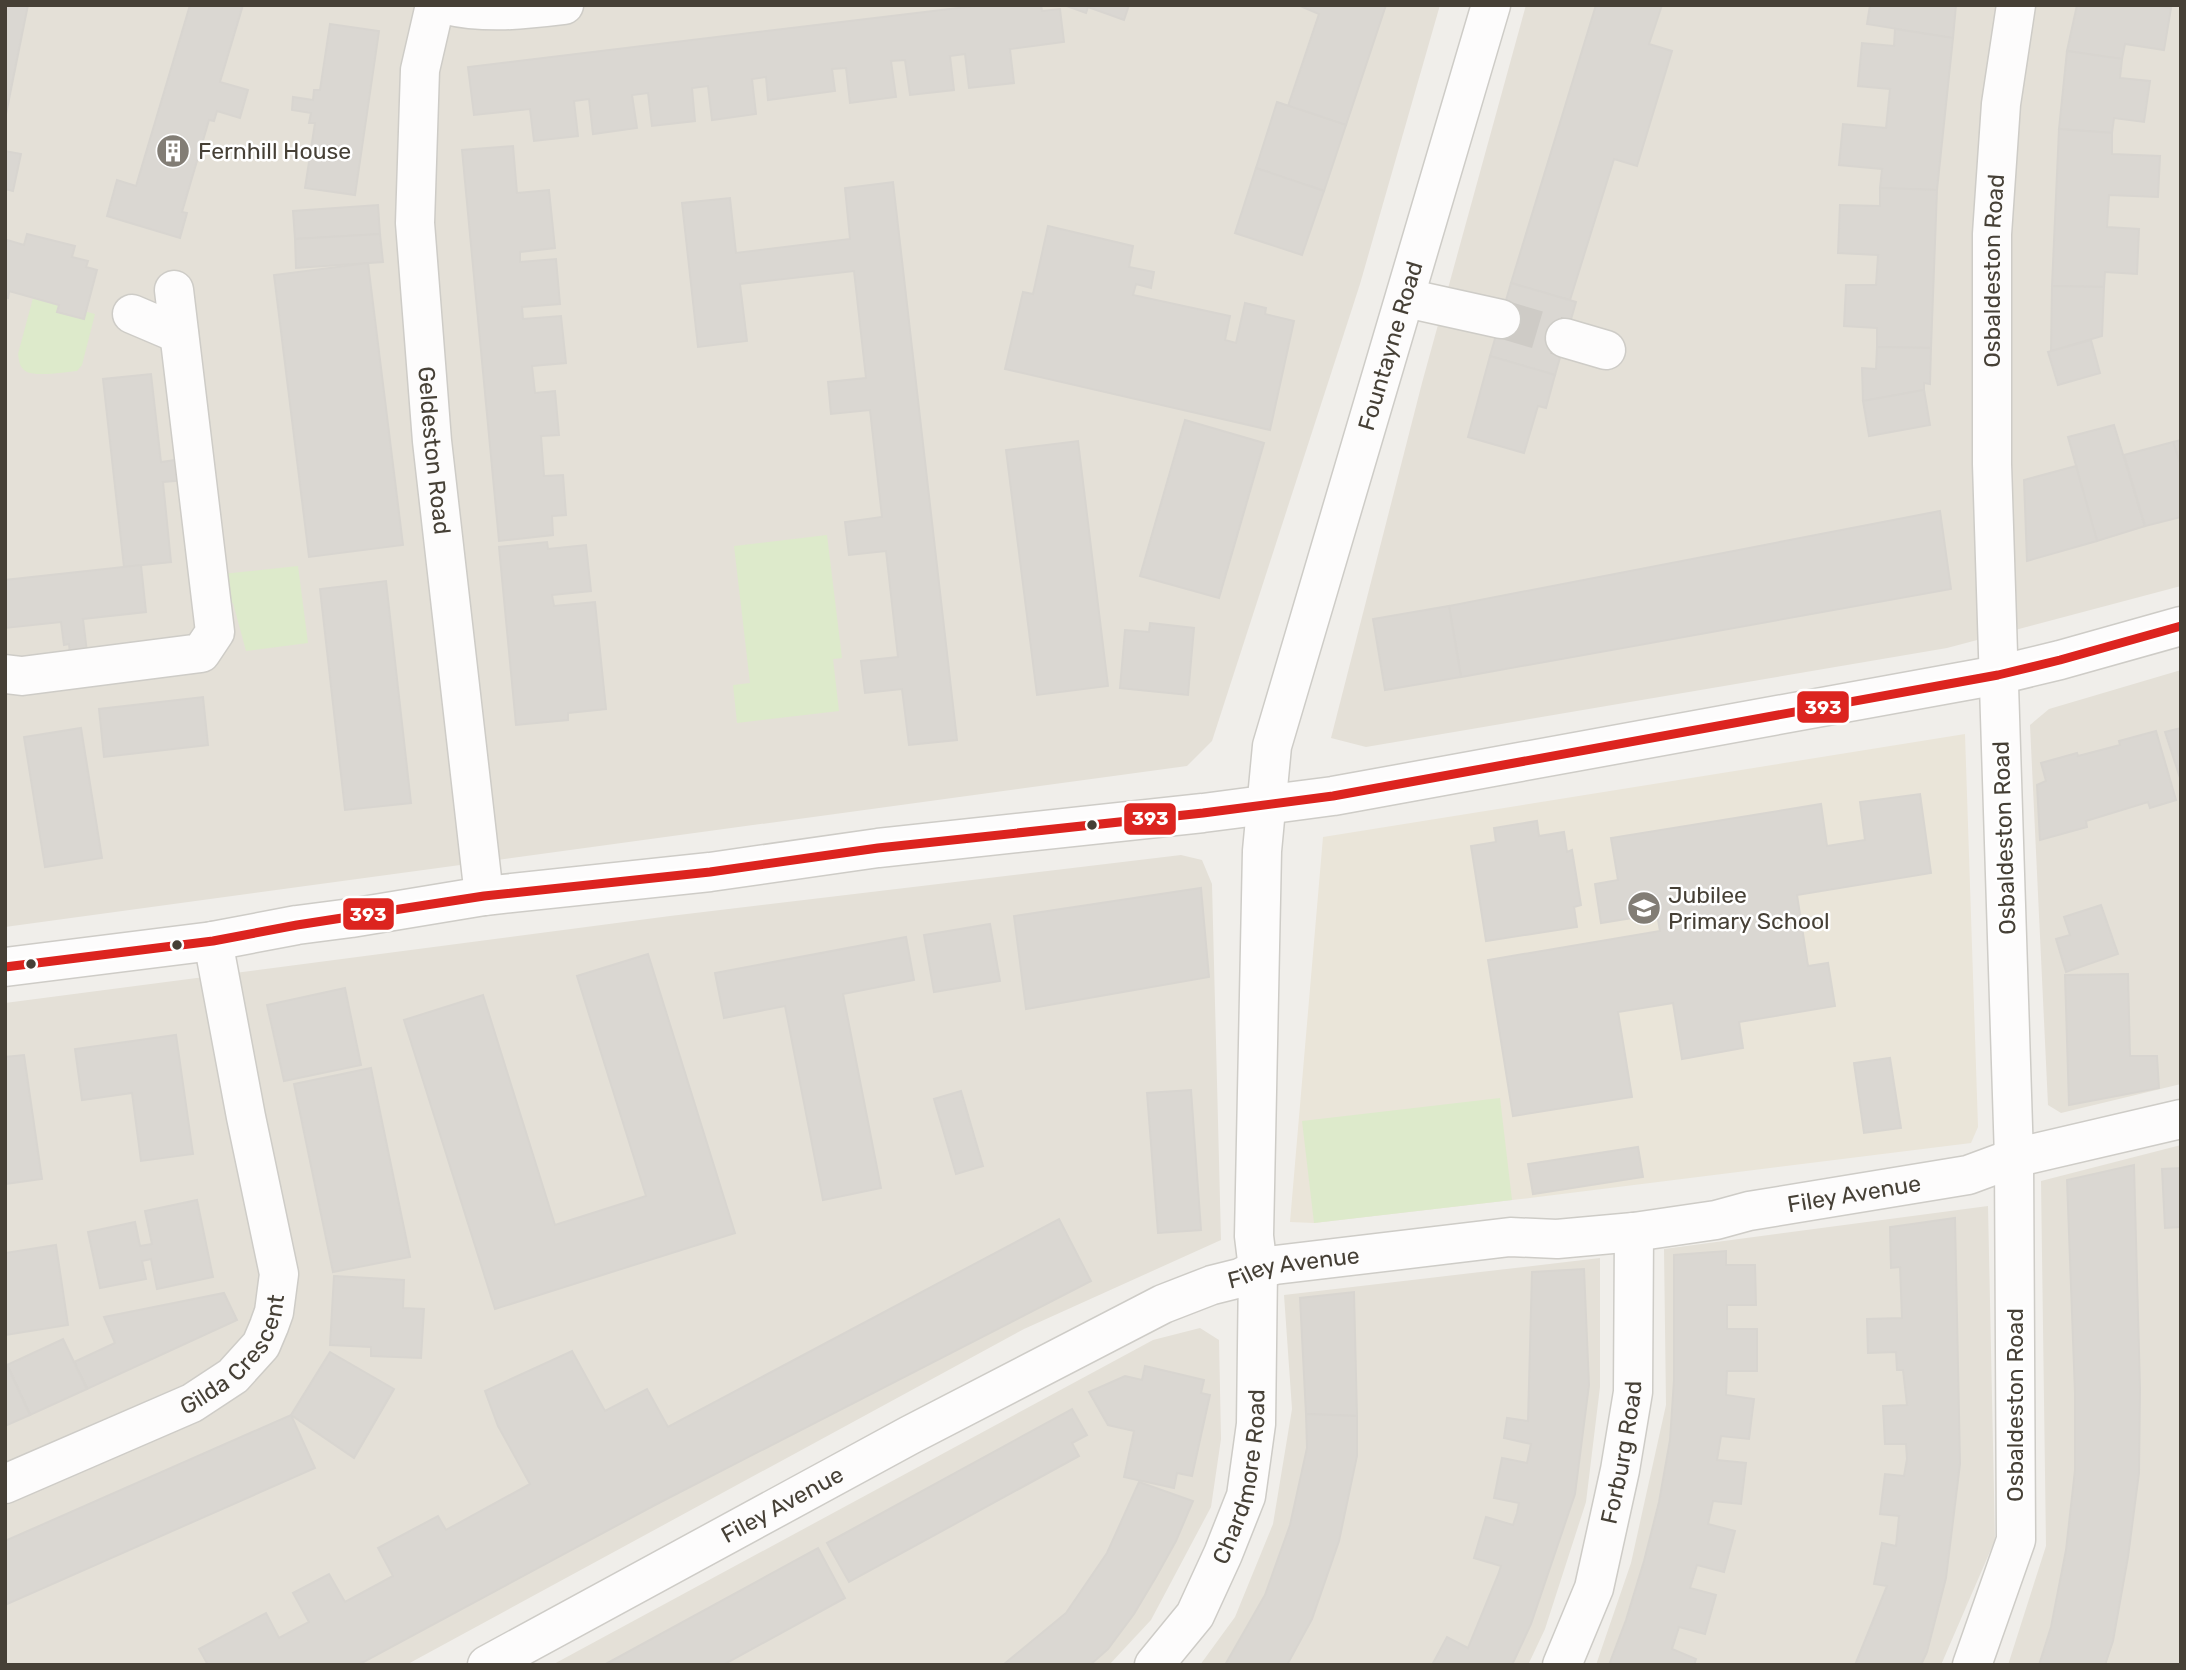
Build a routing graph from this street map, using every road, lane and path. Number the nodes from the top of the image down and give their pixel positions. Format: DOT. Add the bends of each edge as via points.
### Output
graph roads {
  1 [pos="435,5"];
  2 [pos="446,5"];
  3 [pos="564,5"];
  4 [pos="1491,5"];
  5 [pos="2016,5"];
  6 [pos="174,290"];
  7 [pos="1406,298"];
  8 [pos="132,314"];
  9 [pos="1501,319"];
  10 [pos="180,334"];
  11 [pos="1565,338"];
  12 [pos="1606,350"];
  13 [pos="2181,626"];
  14 [pos="5,674"];
  15 [pos="1998,675"];
  16 [pos="1266,805"];
  17 [pos="484,896"];
  18 [pos="213,941"];
  19 [pos="5,967"];
  20 [pos="2181,1119"];
  21 [pos="2014,1158"];
  22 [pos="1634,1232"];
  23 [pos="1258,1269"];
  24 [pos="5,1484"];
  25 [pos="487,1665"];
  26 [pos="1154,1665"];
  27 [pos="1562,1665"];
  28 [pos="1972,1665"];
  1 -- 17 [label="street, Geldeston Road" via="420,70 415,223 432,441"];
  2 -- 3 [label="street" via="513,11"];
  4 -- 7 [label="street, Fountayne Road"];
  5 -- 15 [label="street, Osbaldeston Road" via="2001,104 1992,233"];
  6 -- 10 [label="street"];
  7 -- 9 [label="street"];
  7 -- 16 [label="street, Fountayne Road" via="1272,746"];
  8 -- 10 [label="street"];
  10 -- 14 [label="street" via="215,632 201,653 22,676"];
  11 -- 12 [label="street"];
  13 -- 15 [label="street"];
  15 -- 16 [label="street"];
  15 -- 21 [label="street, Osbaldeston Road"];
  16 -- 17 [label="street"];
  16 -- 23 [label="street, Fountayne Road" via="1257,1027 1254,1236"];
  17 -- 18 [label="street"];
  18 -- 19 [label="street"];
  18 -- 24 [label="street, Gilda Crescent" via="279,1274 269,1326 261,1345 233,1376 192,1403"];
  20 -- 21 [label="street, Filey Avenue"];
  21 -- 22 [label="street, Filey Avenue" via="1968,1175"];
  21 -- 28 [label="street, Osbaldeston Road" via="2016,1540"];
  22 -- 23 [label="street, Filey Avenue" via="1557,1239 1510,1237"];
  22 -- 27 [label="street, Forburg Road" via="1633,1392 1594,1588"];
  23 -- 25 [label="street, Filey Avenue" via="1163,1304 910,1435"];
  23 -- 26 [label="street, Chardmore Road" via="1256,1424 1246,1496 1195,1615"];
}
